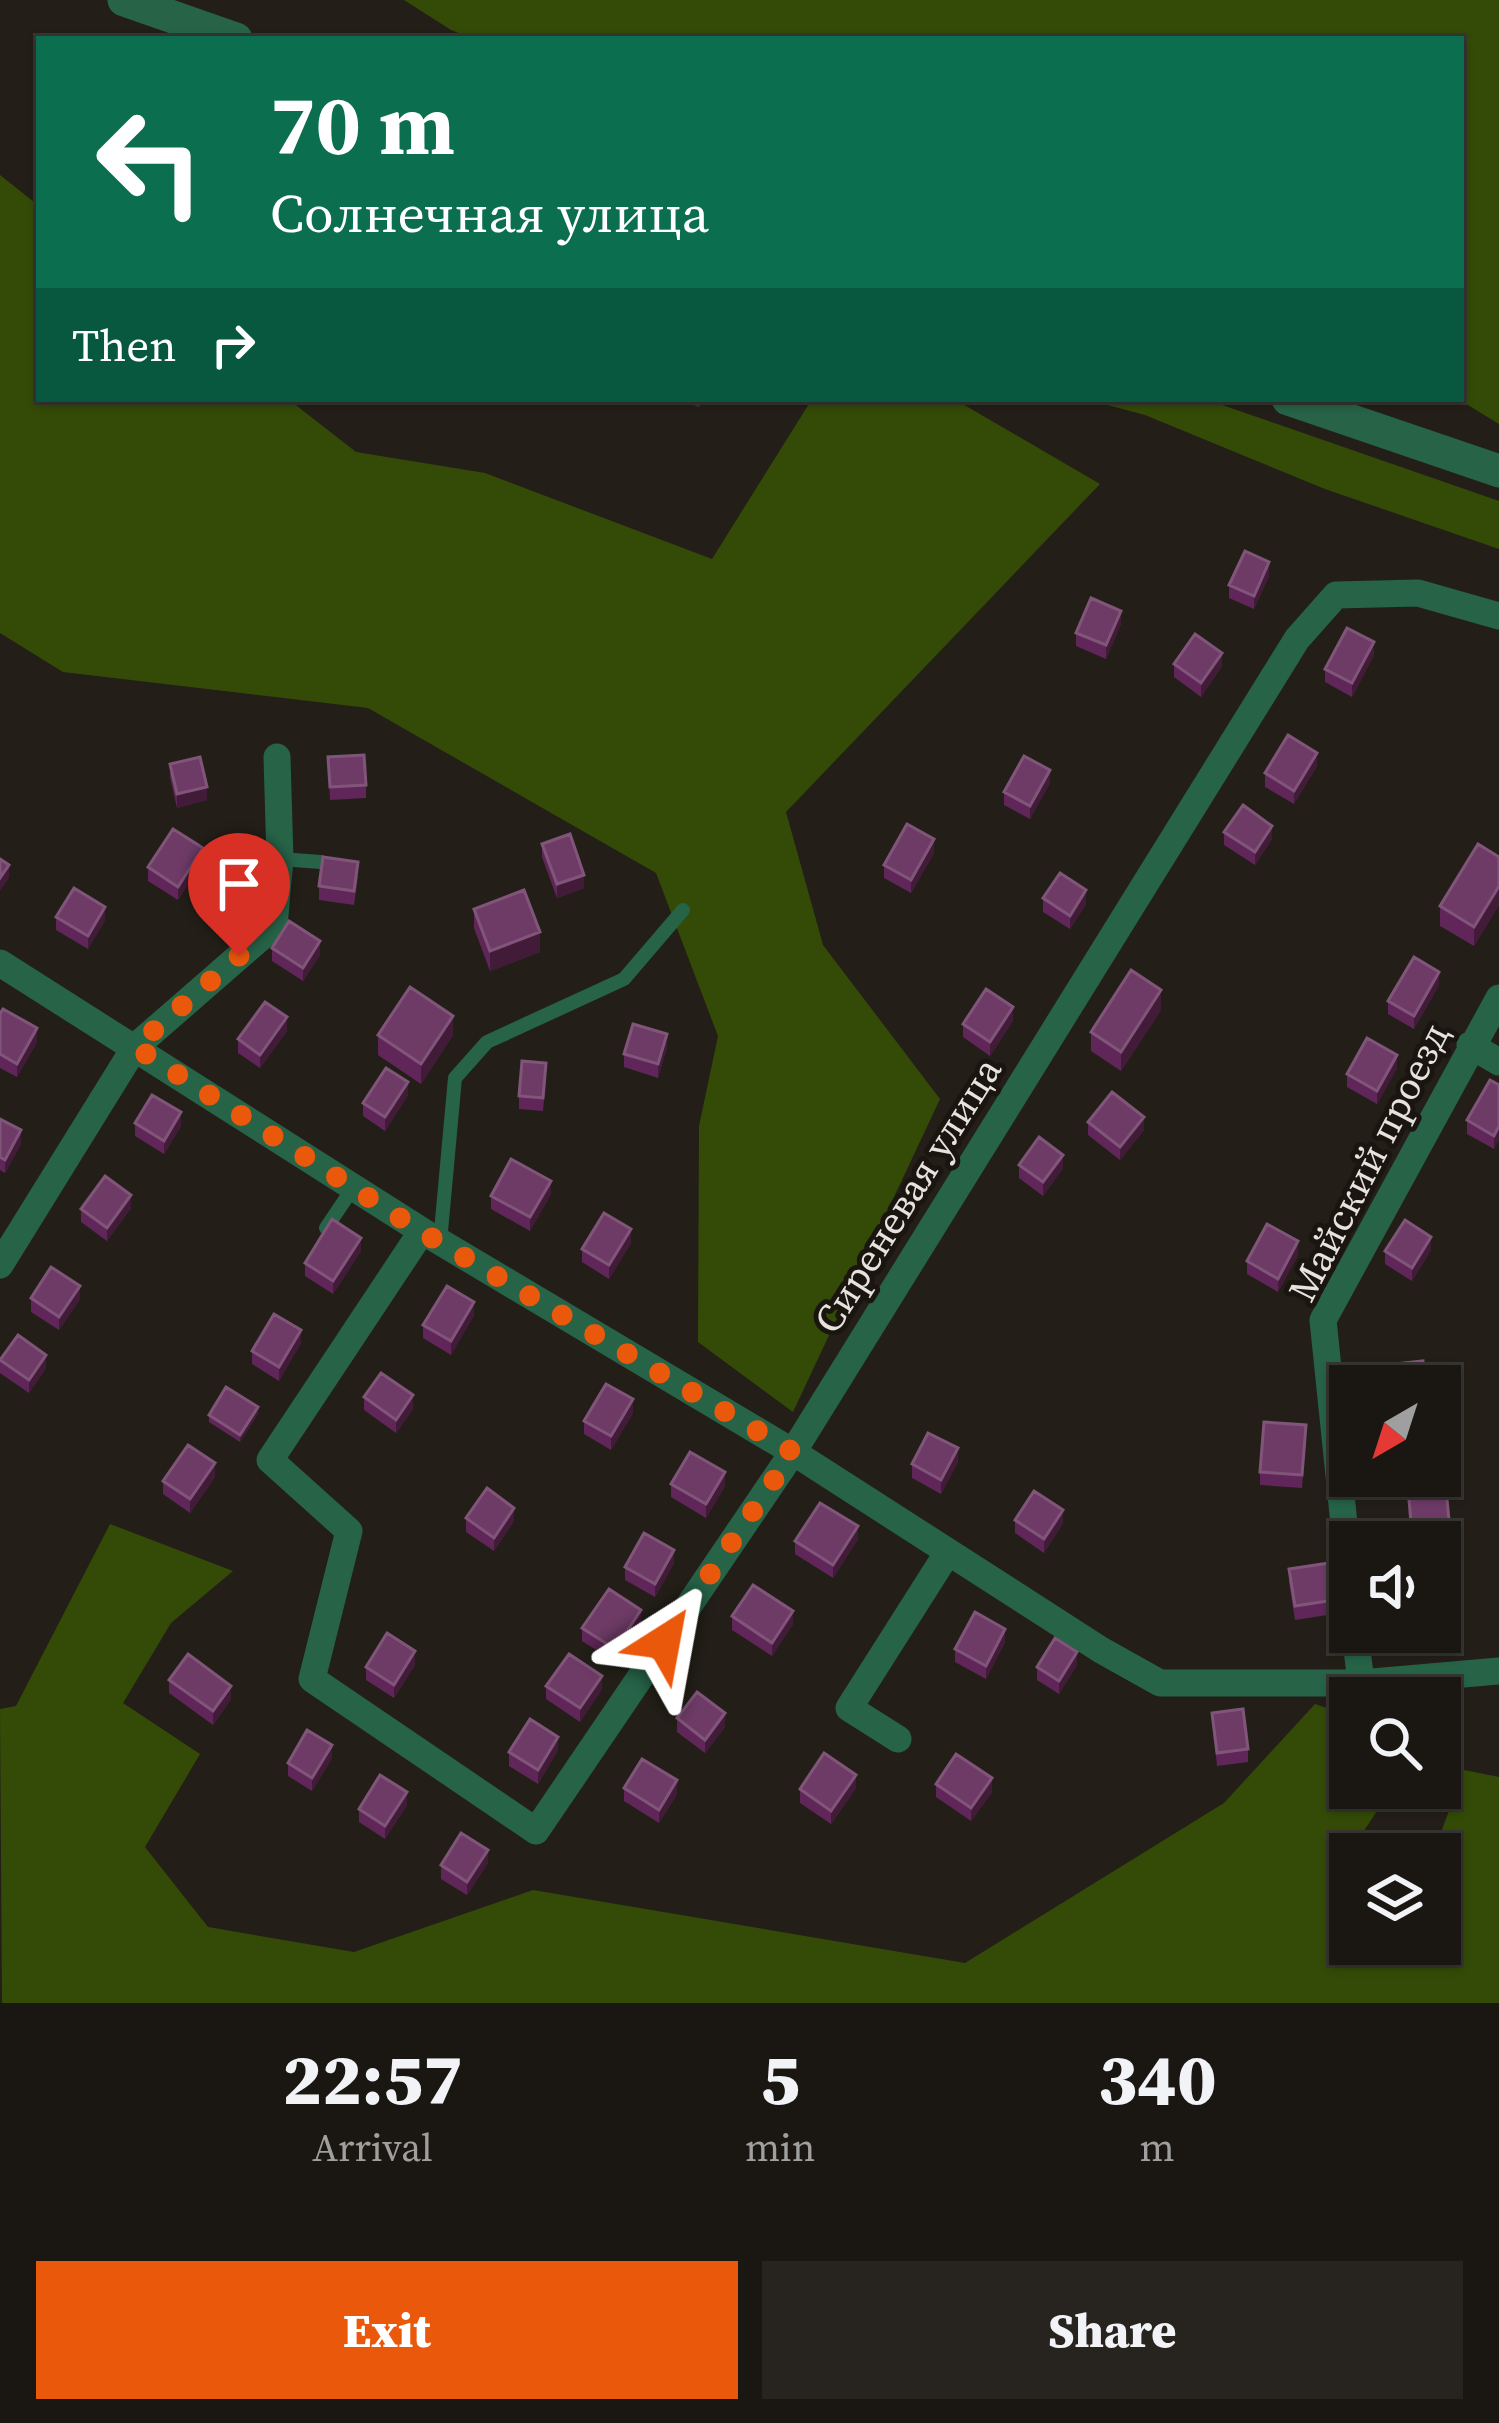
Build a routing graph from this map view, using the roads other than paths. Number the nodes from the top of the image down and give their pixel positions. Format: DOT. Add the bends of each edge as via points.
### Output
graph roads {
  1 [pos="124,0"];
  2 [pos="227,36"];
  3 [pos="1297,402"];
  4 [pos="1499,471"];
  5 [pos="1499,616"];
  6 [pos="278,758"];
  7 [pos="280,859"];
  8 [pos="321,862"];
  9 [pos="683,910"];
  10 [pos="0,963"];
  11 [pos="1499,998"];
  12 [pos="1470,1045"];
  13 [pos="135,1047"];
  14 [pos="1499,1062"];
  15 [pos="353,1187"];
  16 [pos="326,1228"];
  17 [pos="431,1237"];
  18 [pos="0,1265"];
  19 [pos="793,1452"];
  20 [pos="1344,1521"];
  21 [pos="948,1552"];
  22 [pos="1499,1671"];
  23 [pos="1430,1677"];
  24 [pos="1329,1683"];
  25 [pos="898,1739"];
  1 -- 2 [label="street"];
  3 -- 4 [label="street"];
  5 -- 19 [label="street, Сиреневая улица" via="1418,593 1336,595 1297,639"];
  6 -- 7 [label="street"];
  7 -- 8 [label="lane"];
  7 -- 13 [label="street" via="274,926"];
  9 -- 17 [label="lane" via="624,979 487,1042 455,1078"];
  10 -- 13 [label="street"];
  11 -- 12 [label="street, Майский проезд"];
  12 -- 14 [label="street"];
  12 -- 20 [label="street, Майский проезд" via="1323,1320"];
  13 -- 15 [label="street"];
  13 -- 18 [label="street"];
  15 -- 16 [label="lane"];
  15 -- 17 [label="street"];
  17 -- 19 [label="street"];
  17 -- 19 [label="street, Сиреневая улица" via="270,1460 349,1531 311,1679 536,1831"];
  19 -- 21 [label="street"];
  21 -- 24 [label="street" via="1160,1684"];
  21 -- 25 [label="street" via="849,1708"];
  22 -- 23 [label="street"];
}
